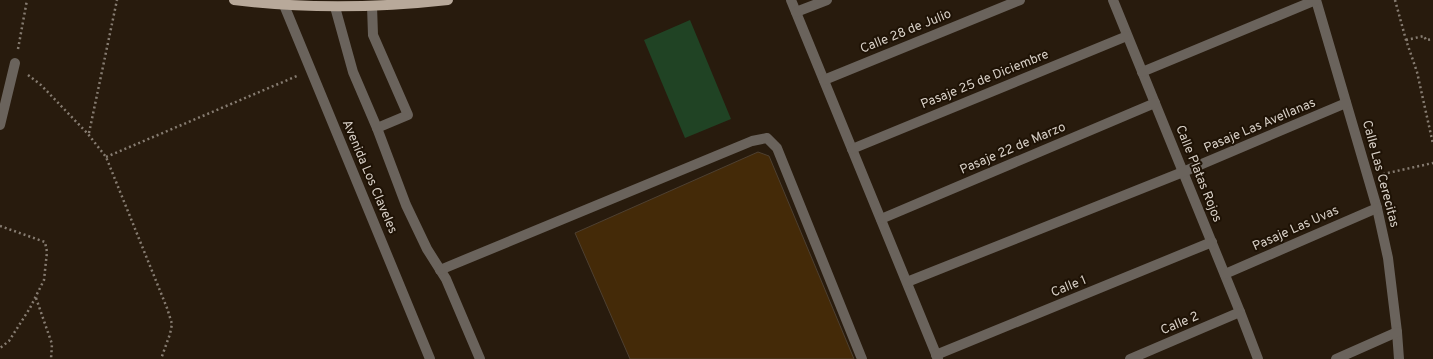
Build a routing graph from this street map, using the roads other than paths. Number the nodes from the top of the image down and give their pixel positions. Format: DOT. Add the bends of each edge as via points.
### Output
graph roads {
  1 [pos="234,0"];
  2 [pos="448,0"];
  3 [pos="791,0"];
  4 [pos="826,0"];
  5 [pos="1020,0"];
  6 [pos="1113,0"];
  7 [pos="1316,0"];
  8 [pos="284,5"];
  9 [pos="372,6"];
  10 [pos="335,7"];
  11 [pos="796,12"];
  12 [pos="1128,36"];
  13 [pos="14,63"];
  14 [pos="1142,72"];
  15 [pos="824,80"];
  16 [pos="1155,103"];
  17 [pos="1346,103"];
  18 [pos="0,125"];
  19 [pos="376,128"];
  20 [pos="852,149"];
  21 [pos="1183,172"];
  22 [pos="1377,208"];
  23 [pos="881,219"];
  24 [pos="1212,242"];
  25 [pos="440,270"];
  26 [pos="1225,274"];
  27 [pos="906,282"];
  28 [pos="1240,312"];
  29 [pos="1398,332"];
  30 [pos="937,357"];
  31 [pos="430,359"];
  32 [pos="480,359"];
  33 [pos="862,359"];
  34 [pos="1130,359"];
  35 [pos="1258,359"];
  36 [pos="1336,359"];
  37 [pos="1399,359"];
  1 -- 8 [label="main road"];
  2 -- 9 [label="main road"];
  3 -- 11 [label="street"];
  4 -- 11 [label="street"];
  5 -- 15 [label="street, Calle 28 de Julio"];
  6 -- 12 [label="street, Calle Platas Rojos"];
  7 -- 14 [label="street"];
  7 -- 17 [label="street, Calle Las Cerecitas"];
  8 -- 10 [label="main road"];
  8 -- 31 [label="street, Avenida Los Claveles"];
  9 -- 10 [label="main road"];
  9 -- 19 [label="street" via="373,35 408,115"];
  10 -- 19 [label="street" via="352,72"];
  11 -- 15 [label="street"];
  12 -- 14 [label="street, Calle Platas Rojos"];
  12 -- 20 [label="street, Pasaje 25 de Diciembre"];
  13 -- 18 [label="street"];
  14 -- 16 [label="street, Calle Platas Rojos"];
  15 -- 20 [label="street"];
  16 -- 21 [label="street, Calle Platas Rojos"];
  16 -- 23 [label="street, Pasaje 22 de Marzo"];
  17 -- 21 [label="street, Pasaje Las Avellanas"];
  17 -- 22 [label="street, Calle Las Cerecitas"];
  19 -- 25 [label="street" via="406,205"];
  20 -- 23 [label="street"];
  21 -- 24 [label="street, Calle Platas Rojos"];
  21 -- 27 [label="street, Pasaje Las Avellanas"];
  22 -- 26 [label="street, Pasaje Las Uvas"];
  22 -- 29 [label="street, Calle Las Cerecitas" via="1388,258"];
  23 -- 27 [label="street"];
  24 -- 26 [label="street, Calle Platas Rojos"];
  24 -- 30 [label="street, Calle 1"];
  25 -- 32 [label="street"];
  25 -- 33 [label="street" via="752,141 767,138 777,148"];
  26 -- 28 [label="street, Calle Platas Rojos"];
  27 -- 30 [label="street"];
  28 -- 34 [label="street, Calle 2"];
  28 -- 35 [label="street, Calle Platas Rojos"];
  29 -- 36 [label="street"];
  29 -- 37 [label="street, Calle Las Cerecitas"];
}
